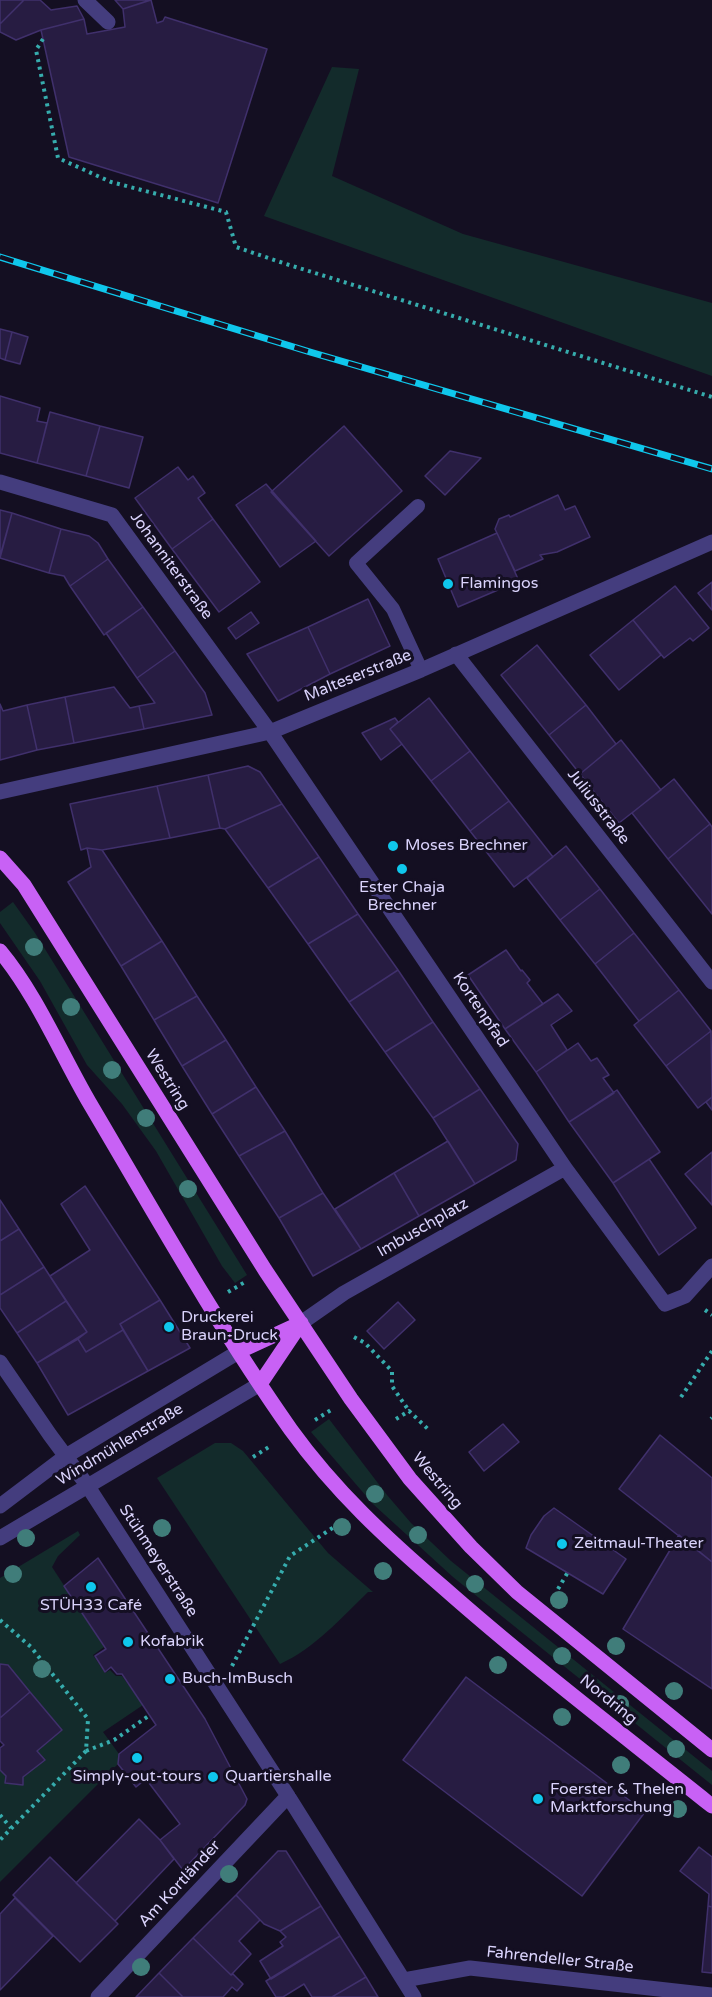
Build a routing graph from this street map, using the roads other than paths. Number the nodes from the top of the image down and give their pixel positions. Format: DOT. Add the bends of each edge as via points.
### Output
graph roads {
  1 [pos="85,0"];
  2 [pos="108,22"];
  3 [pos="0,482"];
  4 [pos="418,506"];
  5 [pos="712,542"];
  6 [pos="456,654"];
  7 [pos="421,670"];
  8 [pos="270,732"];
  9 [pos="0,792"];
  10 [pos="0,858"];
  11 [pos="0,951"];
  12 [pos="712,982"];
  13 [pos="565,1168"];
  14 [pos="712,1266"];
  15 [pos="301,1323"];
  16 [pos="240,1351"];
  17 [pos="0,1362"];
  18 [pos="260,1384"];
  19 [pos="66,1456"];
  20 [pos="87,1485"];
  21 [pos="0,1506"];
  22 [pos="0,1538"];
  23 [pos="517,1592"];
  24 [pos="712,1750"];
  25 [pos="288,1796"];
  26 [pos="712,1806"];
  27 [pos="404,1980"];
  28 [pos="712,1995"];
  29 [pos="98,1997"];
  30 [pos="414,1997"];
  1 -- 2 [label="street"];
  3 -- 8 [label="street, Johanniterstraße" via="112,515"];
  4 -- 7 [label="lane" via="356,563 393,609"];
  5 -- 6 [label="street, Malteserstraße"];
  6 -- 7 [label="street, Malteserstraße"];
  6 -- 12 [label="street, Juliusstraße"];
  7 -- 8 [label="street, Malteserstraße"];
  8 -- 9 [label="street, Malteserstraße"];
  8 -- 13 [label="street, Kortenpfad"];
  10 -- 15 [label="main road, Westring" via="24,885"];
  11 -- 16 [label="main road"];
  13 -- 14 [label="street, Kortenpfad" via="665,1304 685,1296"];
  13 -- 15 [label="street, Imbuschplatz" via="344,1293"];
  15 -- 16 [label="main road"];
  15 -- 18 [label="main road"];
  15 -- 23 [label="main road, Westring" via="410,1479"];
  16 -- 18 [label="main road"];
  16 -- 19 [label="street, Windmühlenstraße"];
  17 -- 19 [label="street, Stühmeyerstraße"];
  18 -- 20 [label="street, Windmühlenstraße"];
  18 -- 26 [label="main road, Nordring" via="358,1511 482,1622"];
  19 -- 20 [label="street, Stühmeyerstraße"];
  19 -- 21 [label="street, Windmühlenstraße"];
  20 -- 22 [label="street, Windmühlenstraße"];
  20 -- 25 [label="street, Stühmeyerstraße"];
  23 -- 24 [label="main road, Nordring"];
  25 -- 27 [label="street, Stühmeyerstraße"];
  25 -- 29 [label="street, Am Kortländer"];
  27 -- 28 [label="street, Fahrendeller Straße" via="470,1968"];
  27 -- 30 [label="street, Stühmeyerstraße"];
}
